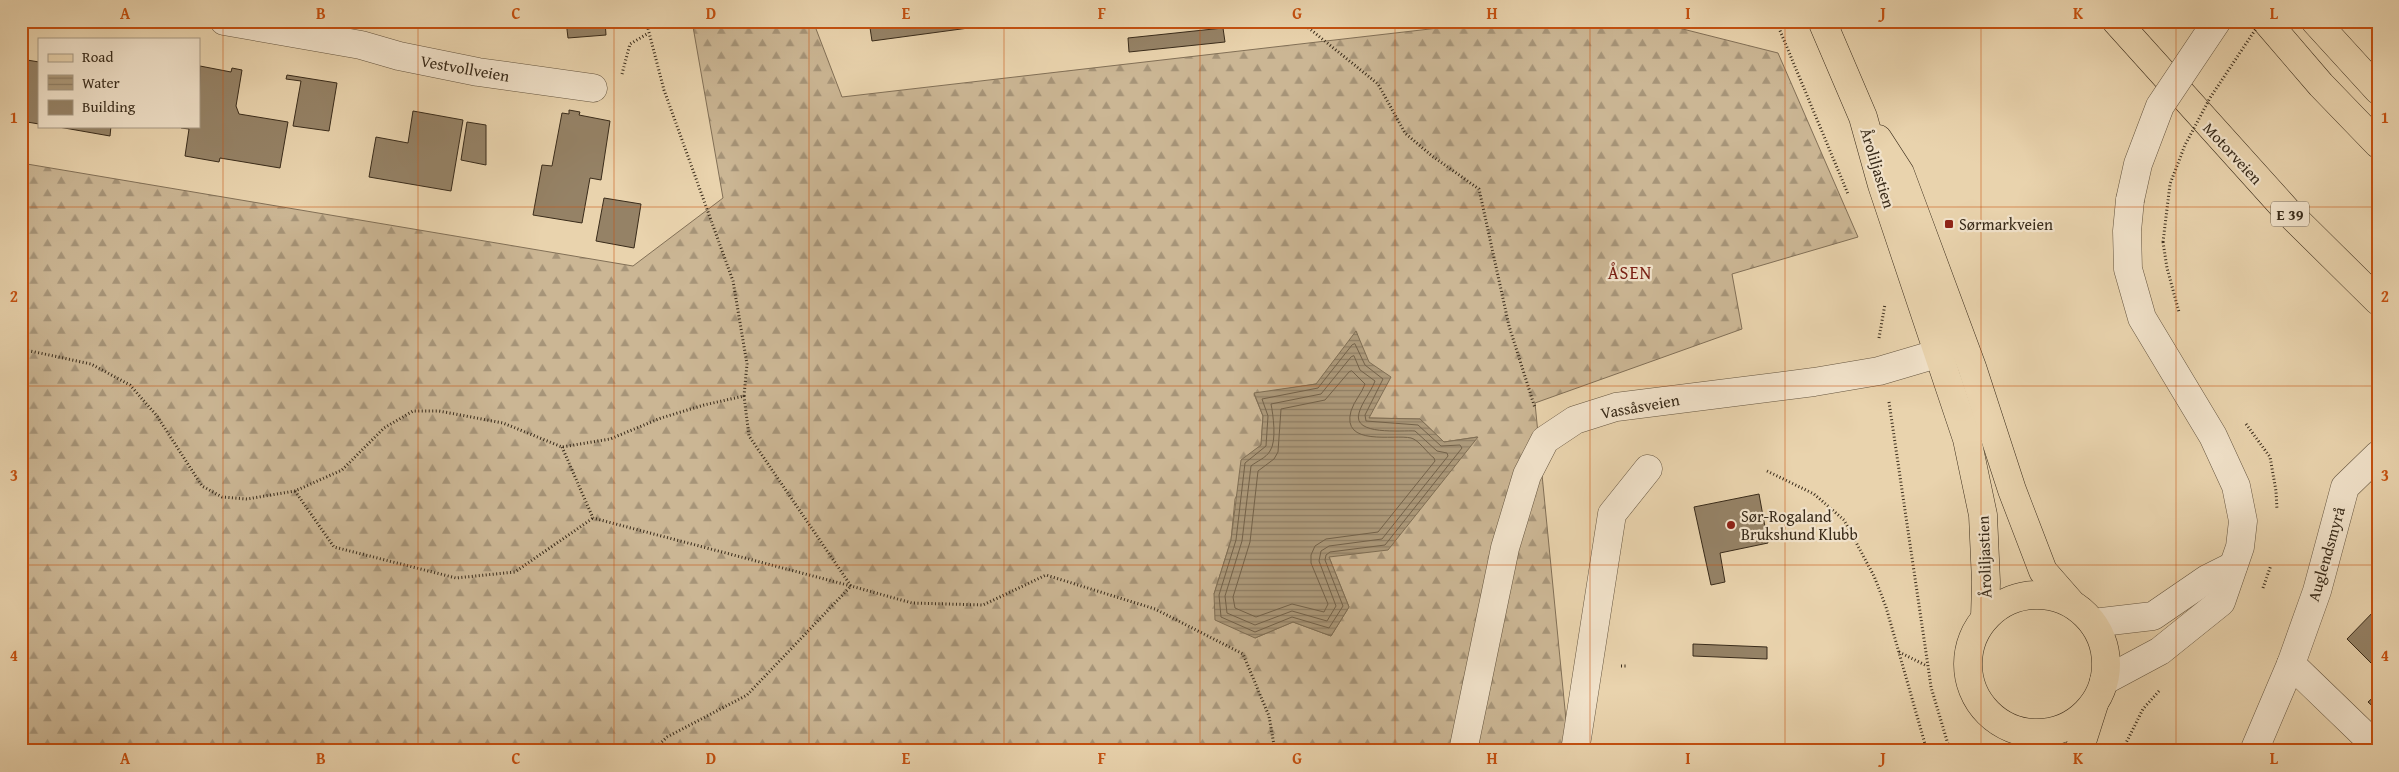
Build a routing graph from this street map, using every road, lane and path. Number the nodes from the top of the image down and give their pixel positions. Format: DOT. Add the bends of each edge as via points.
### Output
graph roads {
  1 [pos="224,21"];
  2 [pos="646,21"];
  3 [pos="1300,21"];
  4 [pos="1822,21"];
  5 [pos="2116,21"];
  6 [pos="2217,21"];
  7 [pos="2261,21"];
  8 [pos="2266,21"];
  9 [pos="2315,21"];
  10 [pos="362,33"];
  11 [pos="648,34"];
  12 [pos="620,82"];
  13 [pos="594,88"];
  14 [pos="2378,90"];
  15 [pos="1863,117"];
  16 [pos="2378,144"];
  17 [pos="2163,242"];
  18 [pos="2378,301"];
  19 [pos="21,349"];
  20 [pos="1940,353"];
  21 [pos="744,396"];
  22 [pos="1545,440"];
  23 [pos="562,446"];
  24 [pos="2378,455"];
  25 [pos="1648,469"];
  26 [pos="1767,471"];
  27 [pos="295,491"];
  28 [pos="593,518"];
  29 [pos="2233,566"];
  30 [pos="850,586"];
  31 [pos="2071,603"];
  32 [pos="1985,618"];
  33 [pos="2093,623"];
  34 [pos="1898,652"];
  35 [pos="2291,664"];
  36 [pos="1928,666"];
  37 [pos="2161,689"];
  38 [pos="2099,692"];
  39 [pos="2002,725"];
  40 [pos="2378,748"];
  41 [pos="652,751"];
  42 [pos="1275,751"];
  43 [pos="1463,751"];
  44 [pos="1575,751"];
  45 [pos="1927,751"];
  46 [pos="2015,751"];
  47 [pos="2079,751"];
  48 [pos="2122,751"];
  49 [pos="2254,751"];
  1 -- 10 [label="street, Vestvollveien"];
  2 -- 11 [label="path"];
  3 -- 22 [label="path" via="1378,84 1405,133 1479,189 1509,326"];
  4 -- 15 [label="main road"];
  5 -- 18 [label="main road, Motorveien / E 39" via="2288,212"];
  6 -- 29 [label="street, bridge" via="2160,106 2138,164 2126,231 2128,269 2142,318 2213,436 2236,486 2243,521 2240,547"];
  7 -- 17 [label="path, bridge" via="2210,98 2185,145 2170,184"];
  8 -- 16 [label="main road"];
  9 -- 14 [label="main road"];
  10 -- 13 [label="street, Vestvollveien" via="398,56 478,72"];
  11 -- 12 [label="path" via="630,44"];
  11 -- 21 [label="path" via="664,90 733,282 747,364"];
  15 -- 20 [label="main road, Åroliljastien" via="1882,185"];
  15 -- 31 [label="main road, Åroliljastien" via="1900,174 2043,571"];
  19 -- 27 [label="path" via="92,364 130,385 157,416 202,486 222,497 247,499"];
  20 -- 22 [label="street, Vassåsveien" via="1879,371 1814,382 1616,407 1575,420"];
  20 -- 32 [label="main road, Åroliljastien" via="1967,439 1983,515"];
  21 -- 23 [label="path" via="660,418 610,439"];
  21 -- 30 [label="path" via="749,436"];
  22 -- 43 [label="street, Vassåsveien" via="1527,475 1505,548"];
  23 -- 27 [label="path" via="503,423 439,411 413,412 384,428 342,470"];
  23 -- 28 [label="path"];
  24 -- 35 [label="street, Auglendsmyrå" via="2345,487 2317,591"];
  25 -- 44 [label="street" via="1612,514"];
  26 -- 34 [label="path" via="1814,494 1844,520 1874,576"];
  27 -- 28 [label="path" via="334,547 456,578 515,572"];
  28 -- 30 [label="path"];
  29 -- 33 [label="street" via="2207,579 2153,616"];
  29 -- 38 [label="street" via="2221,602"];
  30 -- 41 [label="path" via="747,695 667,737"];
  30 -- 42 [label="path" via="912,603 983,604 1046,575 1154,609 1243,654 1269,716"];
  31 -- 32 [label="main road" via="2049,595 2025,595 2003,603"];
  31 -- 33 [label="main road"];
  32 -- 39 [label="main road" via="1972,639 1967,663 1971,687 1983,709"];
  33 -- 38 [label="main road" via="2102,641 2106,661"];
  34 -- 36 [label="path"];
  34 -- 45 [label="path"];
  35 -- 40 [label="street"];
  35 -- 49 [label="street, Auglendsmyrå"];
  37 -- 48 [label="path" via="2143,709"];
  38 -- 39 [label="main road" via="2076,721 2053,732 2027,733"];
  38 -- 47 [label="main road"];
  39 -- 46 [label="main road"];
}
